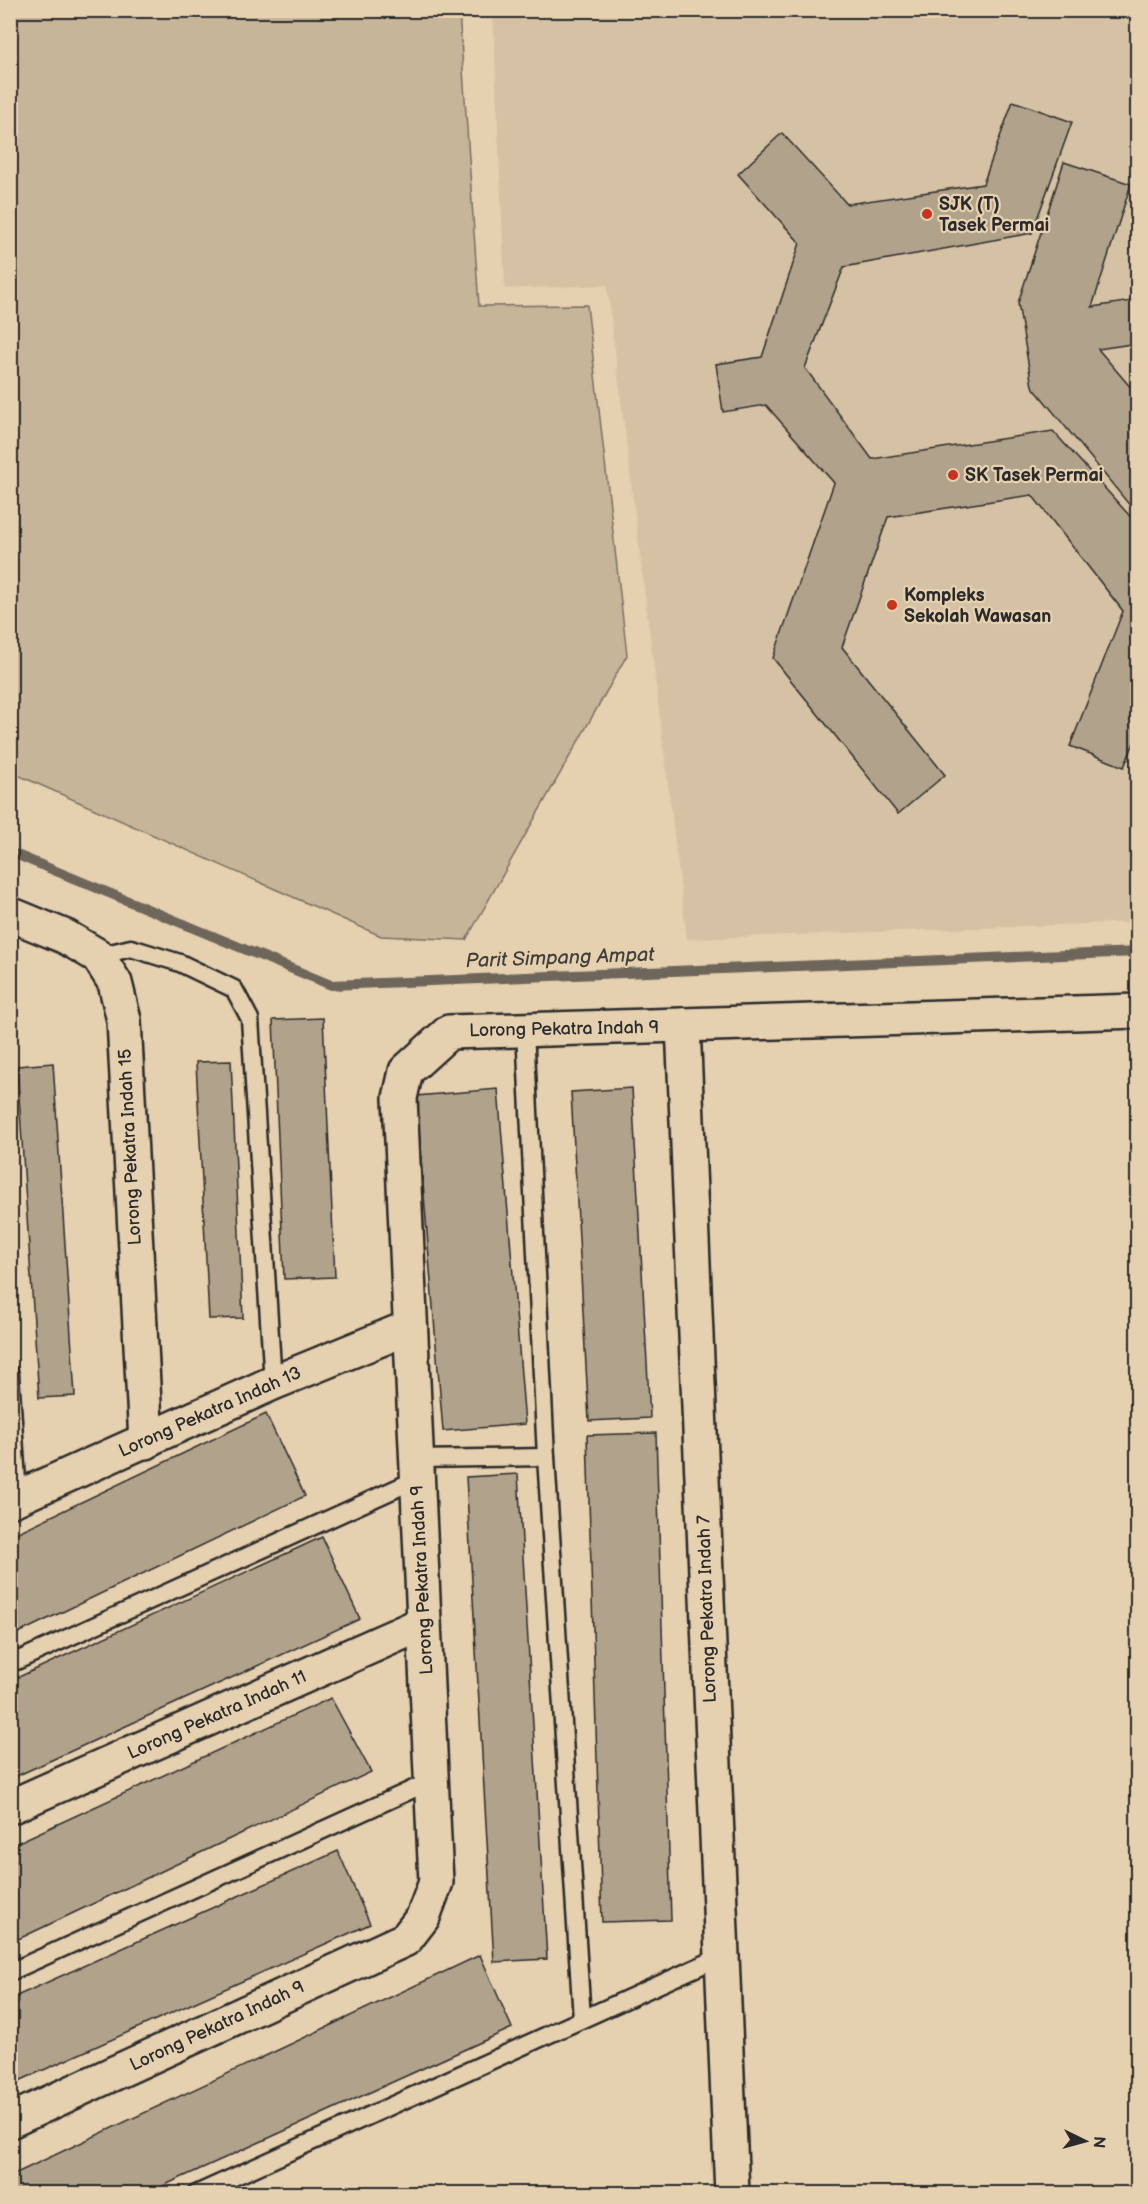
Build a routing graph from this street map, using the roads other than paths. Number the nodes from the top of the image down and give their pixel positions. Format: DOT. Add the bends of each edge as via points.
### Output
graph roads {
  1 [pos="10,914"];
  2 [pos="98,956"];
  3 [pos="1137,1011"];
  4 [pos="683,1026"];
  5 [pos="525,1030"];
  6 [pos="410,1327"];
  7 [pos="10,1374"];
  8 [pos="273,1383"];
  9 [pos="146,1442"];
  10 [pos="546,1457"];
  11 [pos="417,1469"];
  12 [pos="14,1499"];
  13 [pos="424,1623"];
  14 [pos="10,1664"];
  15 [pos="431,1781"];
  16 [pos="10,1807"];
  17 [pos="722,1956"];
  18 [pos="10,1972"];
  19 [pos="582,2019"];
  20 [pos="10,2121"];
  21 [pos="196,2193"];
  22 [pos="732,2193"];
  1 -- 2 [label="street, Lorong Pekatra Indah 15" via="66,937"];
  2 -- 8 [label="lane" via="131,948 180,963 234,989 250,1019"];
  2 -- 9 [label="street, Lorong Pekatra Indah 15" via="115,983 124,1020"];
  3 -- 4 [label="street, Lorong Pekatra Indah 9"];
  4 -- 5 [label="street, Lorong Pekatra Indah 9"];
  4 -- 17 [label="street, Lorong Pekatra Indah 7"];
  5 -- 6 [label="street, Lorong Pekatra Indah 9" via="449,1032 406,1071 400,1098"];
  5 -- 10 [label="lane"];
  6 -- 8 [label="street, Lorong Pekatra Indah 13"];
  6 -- 11 [label="street, Lorong Pekatra Indah 9"];
  7 -- 12 [label="lane"];
  8 -- 9 [label="street, Lorong Pekatra Indah 13"];
  9 -- 12 [label="street, Lorong Pekatra Indah 13"];
  10 -- 11 [label="lane"];
  10 -- 19 [label="lane"];
  11 -- 13 [label="street, Lorong Pekatra Indah 9"];
  11 -- 14 [label="lane"];
  13 -- 15 [label="street, Lorong Pekatra Indah 9"];
  13 -- 16 [label="street, Lorong Pekatra Indah 11"];
  15 -- 18 [label="lane"];
  15 -- 20 [label="street, Lorong Pekatra Indah 9" via="436,1882 423,1917 406,1939"];
  17 -- 19 [label="lane"];
  17 -- 22 [label="street, Lorong Pekatra Indah 7"];
  19 -- 21 [label="lane"];
}
